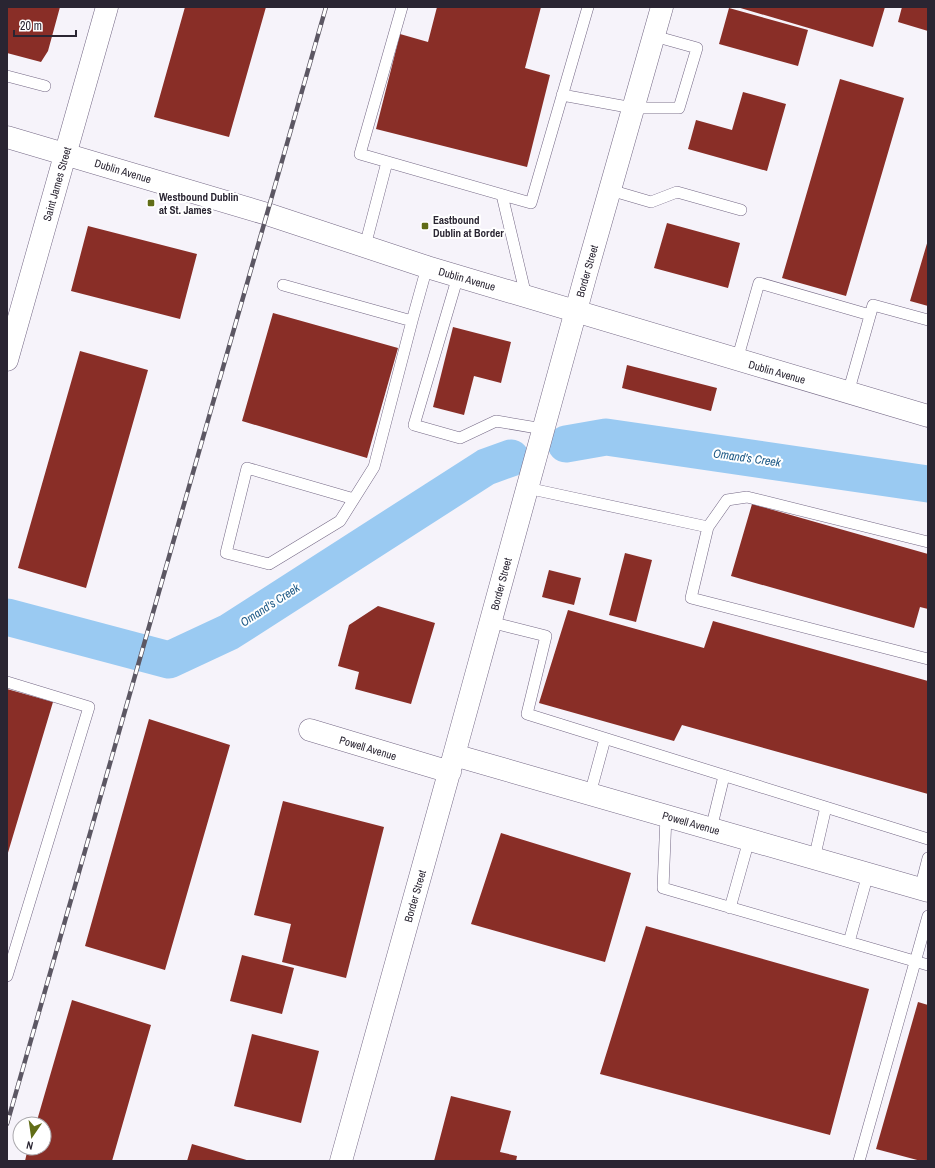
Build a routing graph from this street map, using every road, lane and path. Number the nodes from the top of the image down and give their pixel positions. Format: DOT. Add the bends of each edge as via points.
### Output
graph roads {
  1 [pos="107,7"];
  2 [pos="402,7"];
  3 [pos="588,7"];
  4 [pos="662,7"];
  5 [pos="654,36"];
  6 [pos="7,76"];
  7 [pos="45,86"];
  8 [pos="562,95"];
  9 [pos="633,108"];
  10 [pos="7,137"];
  11 [pos="66,154"];
  12 [pos="387,162"];
  13 [pos="610,190"];
  14 [pos="502,195"];
  15 [pos="741,210"];
  16 [pos="365,246"];
  17 [pos="427,267"];
  18 [pos="458,276"];
  19 [pos="283,285"];
  20 [pos="526,296"];
  21 [pos="575,311"];
  22 [pos="870,315"];
  23 [pos="928,320"];
  24 [pos="412,321"];
  25 [pos="7,360"];
  26 [pos="737,360"];
  27 [pos="848,393"];
  28 [pos="928,416"];
  29 [pos="543,429"];
  30 [pos="527,488"];
  31 [pos="354,499"];
  32 [pos="708,527"];
  33 [pos="928,542"];
  34 [pos="490,622"];
  35 [pos="928,659"];
  36 [pos="7,682"];
  37 [pos="310,730"];
  38 [pos="605,739"];
  39 [pos="452,764"];
  40 [pos="724,776"];
  41 [pos="590,794"];
  42 [pos="826,808"];
  43 [pos="666,816"];
  44 [pos="711,829"];
  45 [pos="928,839"];
  46 [pos="749,840"];
  47 [pos="928,858"];
  48 [pos="814,859"];
  49 [pos="868,874"];
  50 [pos="924,890"];
  51 [pos="730,908"];
  52 [pos="928,916"];
  53 [pos="849,942"];
  54 [pos="10,953"];
  55 [pos="915,961"];
  56 [pos="928,965"];
  57 [pos="7,976"];
  58 [pos="341,1161"];
  59 [pos="859,1161"];
  1 -- 11 [label="street, Saint James Street"];
  2 -- 12 [label="lane" via="360,154"];
  3 -- 8 [label="lane"];
  4 -- 5 [label="street, Border Street"];
  5 -- 9 [label="street, Border Street"];
  5 -- 9 [label="lane" via="697,48 679,108"];
  6 -- 7 [label="lane"];
  8 -- 9 [label="lane"];
  8 -- 14 [label="lane" via="531,203"];
  9 -- 13 [label="street, Border Street"];
  10 -- 11 [label="street, Dublin Avenue"];
  11 -- 16 [label="street, Dublin Avenue"];
  11 -- 25 [label="street, Saint James Street"];
  12 -- 14 [label="lane"];
  12 -- 16 [label="lane"];
  13 -- 15 [label="lane" via="650,202 677,192"];
  13 -- 21 [label="street, Border Street"];
  14 -- 20 [label="lane"];
  16 -- 17 [label="street, Dublin Avenue"];
  17 -- 18 [label="street, Dublin Avenue"];
  17 -- 24 [label="lane"];
  18 -- 20 [label="street, Dublin Avenue"];
  18 -- 29 [label="lane" via="414,425 460,438 496,421"];
  19 -- 24 [label="lane"];
  20 -- 21 [label="street, Dublin Avenue"];
  21 -- 26 [label="street, Dublin Avenue"];
  21 -- 29 [label="street, Border Street"];
  22 -- 23 [label="lane" via="873,305"];
  22 -- 26 [label="lane" via="759,283"];
  22 -- 27 [label="lane"];
  24 -- 31 [label="lane" via="374,467"];
  26 -- 27 [label="street, Dublin Avenue"];
  27 -- 28 [label="street, Dublin Avenue"];
  29 -- 30 [label="street, Border Street"];
  30 -- 32 [label="lane"];
  30 -- 34 [label="street, Border Street"];
  31 -- 31 [label="lane" via="340,521 269,564 226,553 247,468"];
  32 -- 33 [label="lane" via="727,500 747,497"];
  32 -- 35 [label="lane" via="691,598"];
  34 -- 38 [label="lane" via="546,636 527,714"];
  34 -- 39 [label="street, Border Street"];
  36 -- 54 [label="lane" via="89,707"];
  37 -- 39 [label="street, Powell Avenue"];
  38 -- 40 [label="lane"];
  38 -- 41 [label="lane"];
  39 -- 41 [label="street, Powell Avenue"];
  39 -- 58 [label="street, Border Street"];
  40 -- 42 [label="lane"];
  40 -- 44 [label="lane"];
  41 -- 43 [label="street, Powell Avenue"];
  42 -- 45 [label="lane"];
  42 -- 48 [label="lane"];
  43 -- 44 [label="street, Powell Avenue"];
  43 -- 51 [label="lane" via="663,888"];
  44 -- 46 [label="street, Powell Avenue"];
  46 -- 48 [label="street, Powell Avenue"];
  46 -- 51 [label="lane"];
  47 -- 50 [label="lane"];
  48 -- 49 [label="street, Powell Avenue"];
  49 -- 50 [label="street, Powell Avenue"];
  49 -- 53 [label="lane"];
  51 -- 53 [label="lane"];
  52 -- 55 [label="lane"];
  53 -- 55 [label="lane"];
  54 -- 57 [label="lane"];
  55 -- 56 [label="lane"];
  55 -- 59 [label="lane"];
}
